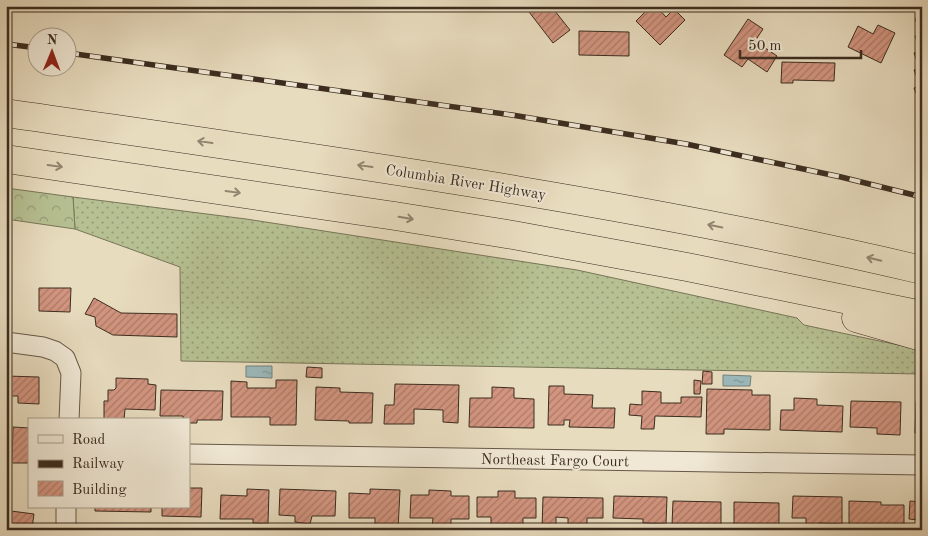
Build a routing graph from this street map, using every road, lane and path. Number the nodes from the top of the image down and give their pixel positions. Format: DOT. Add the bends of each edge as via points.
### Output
graph roads {
  1 [pos="6,113"];
  2 [pos="6,159"];
  3 [pos="922,270"];
  4 [pos="917,325"];
  5 [pos="6,342"];
  6 [pos="69,418"];
  7 [pos="190,454"];
  8 [pos="922,465"];
  9 [pos="66,508"];
  10 [pos="66,530"];
  3 -- 1 [label="highway, Columbia River Highway, one-way" via="812,245 522,190"];
  2 -- 4 [label="highway, one-way" via="395,216 574,246 846,316"];
  5 -- 6 [label="street" via="43,347 65,358 70,373"];
  7 -- 8 [label="street, Northeast Fargo Court"];
  9 -- 10 [label="street"];
}
